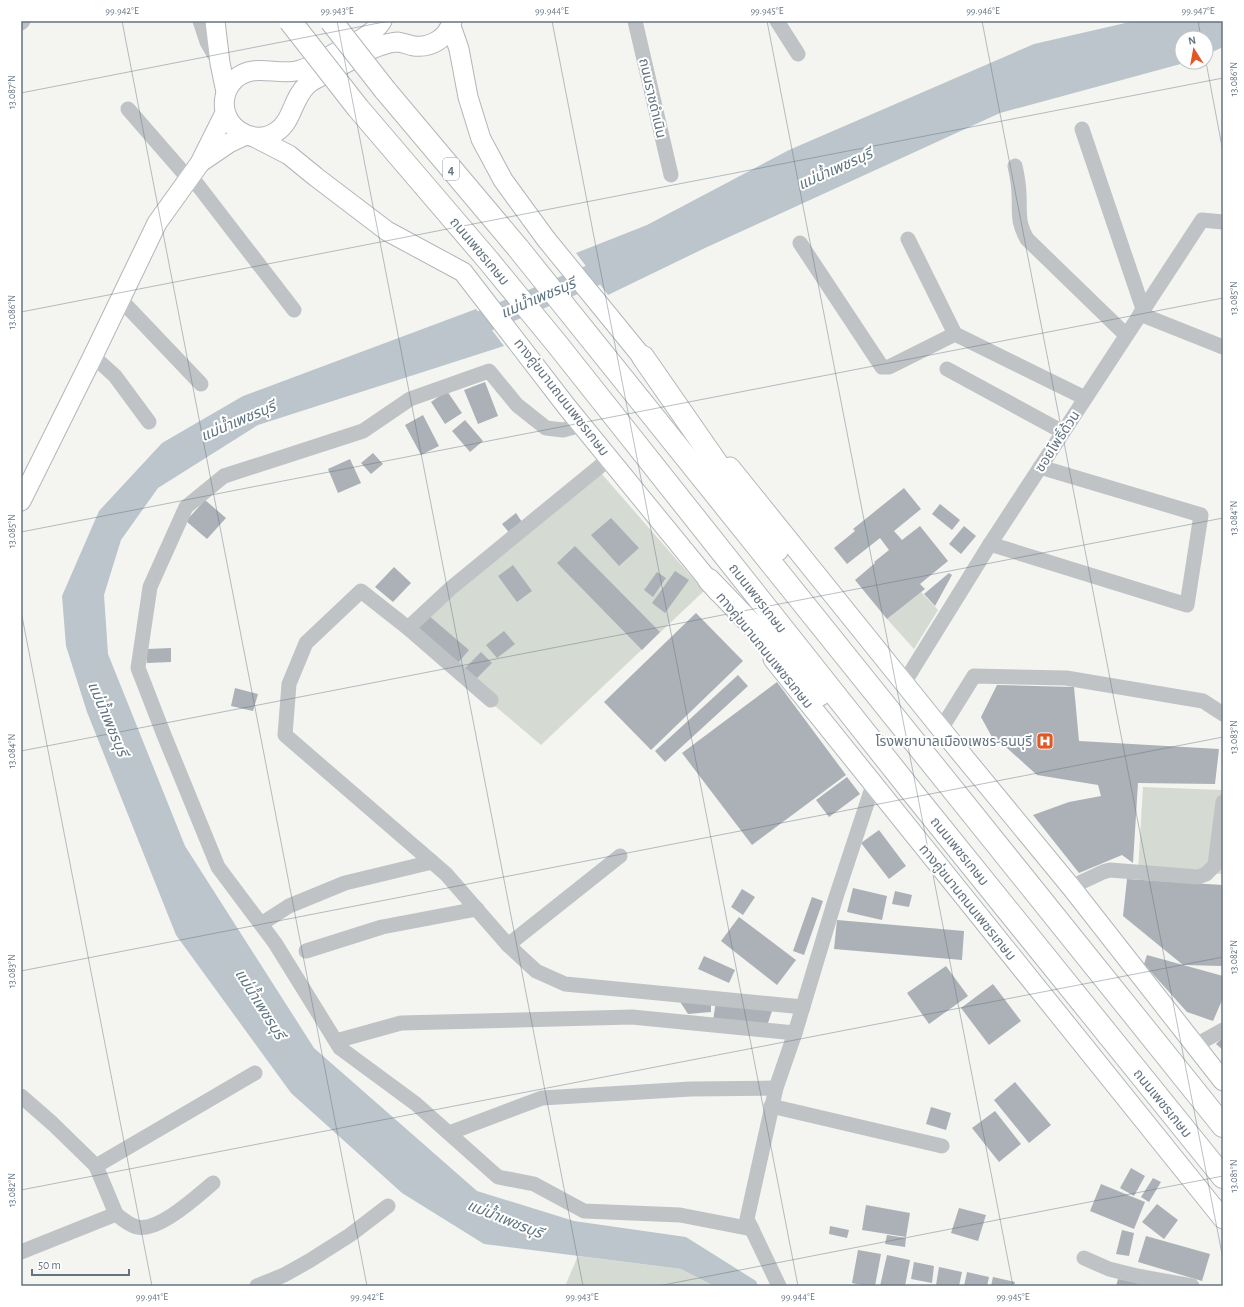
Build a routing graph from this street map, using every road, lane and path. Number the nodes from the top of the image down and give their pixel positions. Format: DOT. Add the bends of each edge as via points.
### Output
graph roads {
  1 [pos="200,21"];
  2 [pos="215,21"];
  3 [pos="290,21"];
  4 [pos="331,21"];
  5 [pos="382,21"];
  6 [pos="635,21"];
  7 [pos="777,21"];
  8 [pos="452,24"];
  9 [pos="798,54"];
  10 [pos="220,63"];
  11 [pos="226,92"];
  12 [pos="128,109"];
  13 [pos="225,113"];
  14 [pos="1082,129"];
  15 [pos="251,136"];
  16 [pos="1016,166"];
  17 [pos="193,172"];
  18 [pos="670,175"];
  19 [pos="1223,222"];
  20 [pos="908,239"];
  21 [pos="800,243"];
  22 [pos="120,298"];
  23 [pos="294,310"];
  24 [pos="1142,311"];
  25 [pos="955,334"];
  26 [pos="1126,335"];
  27 [pos="1223,347"];
  28 [pos="93,356"];
  29 [pos="643,357"];
  30 [pos="947,369"];
  31 [pos="201,384"];
  32 [pos="1085,398"];
  33 [pos="149,422"];
  34 [pos="582,425"];
  35 [pos="1063,432"];
  36 [pos="610,458"];
  37 [pos="1040,467"];
  38 [pos="21,500"];
  39 [pos="990,544"];
  40 [pos="709,580"];
  41 [pos="408,628"];
  42 [pos="904,683"];
  43 [pos="491,700"];
  44 [pos="889,709"];
  45 [pos="1223,714"];
  46 [pos="940,729"];
  47 [pos="873,785"];
  48 [pos="913,793"];
  49 [pos="1223,802"];
  50 [pos="620,856"];
  51 [pos="432,862"];
  52 [pos="1071,887"];
  53 [pos="477,909"];
  54 [pos="261,924"];
  55 [pos="508,945"];
  56 [pos="306,951"];
  57 [pos="1103,975"];
  58 [pos="803,1007"];
  59 [pos="1223,1030"];
  60 [pos="795,1032"];
  61 [pos="336,1041"];
  62 [pos="1194,1046"];
  63 [pos="255,1073"];
  64 [pos="1223,1081"];
  65 [pos="776,1088"];
  66 [pos="21,1096"];
  67 [pos="771,1106"];
  68 [pos="1223,1110"];
  69 [pos="1173,1114"];
  70 [pos="1223,1126"];
  71 [pos="449,1133"];
  72 [pos="942,1146"];
  73 [pos="96,1166"];
  74 [pos="1223,1177"];
  75 [pos="213,1183"];
  76 [pos="1223,1188"];
  77 [pos="388,1206"];
  78 [pos="116,1214"];
  79 [pos="1223,1219"];
  80 [pos="752,1229"];
  81 [pos="21,1252"];
  82 [pos="1084,1258"];
  83 [pos="257,1286"];
  84 [pos="779,1286"];
  85 [pos="1192,1286"];
  1 -- 10 [label="street" via="206,42"];
  2 -- 10 [label="main road"];
  3 -- 48 [label="highway, ถนนเพชรเกษม / 4, bridge" via="358,108 557,344"];
  4 -- 44 [label="highway, 4, bridge" via="385,90 518,248"];
  5 -- 11 [label="main road" via="366,37 312,65 297,71 250,71 232,82"];
  6 -- 18 [label="street, ถนนราชดำเนิน"];
  7 -- 9 [label="street"];
  8 -- 15 [label="main road" via="437,42 426,46 399,42 385,43 308,84 297,98 284,126 266,137"];
  8 -- 29 [label="main road" via="468,97 481,139 503,180 546,239"];
  10 -- 11 [label="main road"];
  11 -- 13 [label="main road"];
  12 -- 17 [label="street"];
  13 -- 15 [label="main road, ทางคู่ขนานถนนเพชรเกษม" via="237,130"];
  13 -- 17 [label="main road"];
  14 -- 24 [label="street"];
  15 -- 17 [label="main road" via="229,143"];
  15 -- 34 [label="main road, ทางคู่ขนานถนนเพชรเกษม" via="289,155 387,231 463,272"];
  16 -- 26 [label="street" via="1021,228 1028,238"];
  17 -- 22 [label="main road" via="156,223"];
  17 -- 23 [label="street"];
  19 -- 24 [label="street, ซอยโพธิ์ด้วน" via="1202,220"];
  20 -- 25 [label="street"];
  21 -- 25 [label="street" via="882,367 889,367"];
  22 -- 28 [label="main road"];
  22 -- 31 [label="street"];
  24 -- 26 [label="street, ซอยโพธิ์ด้วน"];
  24 -- 27 [label="street"];
  25 -- 32 [label="street"];
  26 -- 32 [label="street, ซอยโพธิ์ด้วน"];
  28 -- 33 [label="street" via="116,376"];
  28 -- 38 [label="main road"];
  29 -- 42 [label="main road"];
  29 -- 44 [label="highway"];
  30 -- 35 [label="street"];
  32 -- 35 [label="street, ซอยโพธิ์ด้วน"];
  34 -- 36 [label="main road, ทางคู่ขนานถนนเพชรเกษม"];
  34 -- 54 [label="street" via="563,430 546,428 517,405 489,372 410,399 364,431 224,476 186,507 150,587 138,668 218,867"];
  35 -- 37 [label="street, ซอยโพธิ์ด้วน"];
  36 -- 40 [label="main road, ทางคู่ขนานถนนเพชรเกษม"];
  36 -- 41 [label="street" via="451,588"];
  37 -- 39 [label="street, ซอยโพธิ์ด้วน"];
  37 -- 39 [label="street" via="1201,515 1187,605"];
  39 -- 42 [label="street, ซอยโพธิ์ด้วน"];
  40 -- 47 [label="main road, ทางคู่ขนานถนนเพชรเกษม"];
  40 -- 48 [label="highway"];
  41 -- 43 [label="street"];
  41 -- 51 [label="street" via="361,591 306,643 289,684 285,735"];
  42 -- 46 [label="main road"];
  44 -- 57 [label="highway, 4"];
  45 -- 46 [label="street" via="1203,701 1066,678 974,676"];
  46 -- 52 [label="main road"];
  47 -- 58 [label="street"];
  47 -- 79 [label="main road, ทางคู่ขนานถนนเพชรเกษม"];
  48 -- 69 [label="highway, ถนนเพชรเกษม / 4"];
  49 -- 52 [label="street" via="1215,865 1206,874 1198,877 1110,870"];
  50 -- 55 [label="street"];
  51 -- 53 [label="street"];
  51 -- 54 [label="street" via="345,883 289,906"];
  52 -- 62 [label="main road"];
  53 -- 55 [label="street"];
  53 -- 56 [label="street" via="382,927"];
  54 -- 61 [label="street"];
  55 -- 58 [label="street" via="536,971 565,984"];
  57 -- 68 [label="highway"];
  57 -- 70 [label="highway, 4"];
  58 -- 60 [label="street"];
  59 -- 62 [label="street"];
  60 -- 61 [label="street" via="632,1017 401,1023"];
  60 -- 65 [label="street"];
  61 -- 71 [label="street" via="340,1048 416,1104"];
  62 -- 64 [label="main road"];
  63 -- 73 [label="street"];
  65 -- 67 [label="street"];
  65 -- 71 [label="street" via="542,1098"];
  66 -- 73 [label="street"];
  67 -- 72 [label="street"];
  67 -- 80 [label="street" via="747,1219"];
  69 -- 74 [label="highway, ถนนเพชรเกษม / 4"];
  69 -- 76 [label="highway"];
  71 -- 80 [label="street" via="498,1178 534,1184 584,1211 680,1215"];
  73 -- 78 [label="street"];
  75 -- 78 [label="street" via="170,1218 151,1225 138,1228"];
  77 -- 83 [label="street" via="350,1235 309,1261 284,1276"];
  78 -- 81 [label="street"];
  80 -- 84 [label="street"];
  82 -- 85 [label="street" via="1109,1269"];
}
